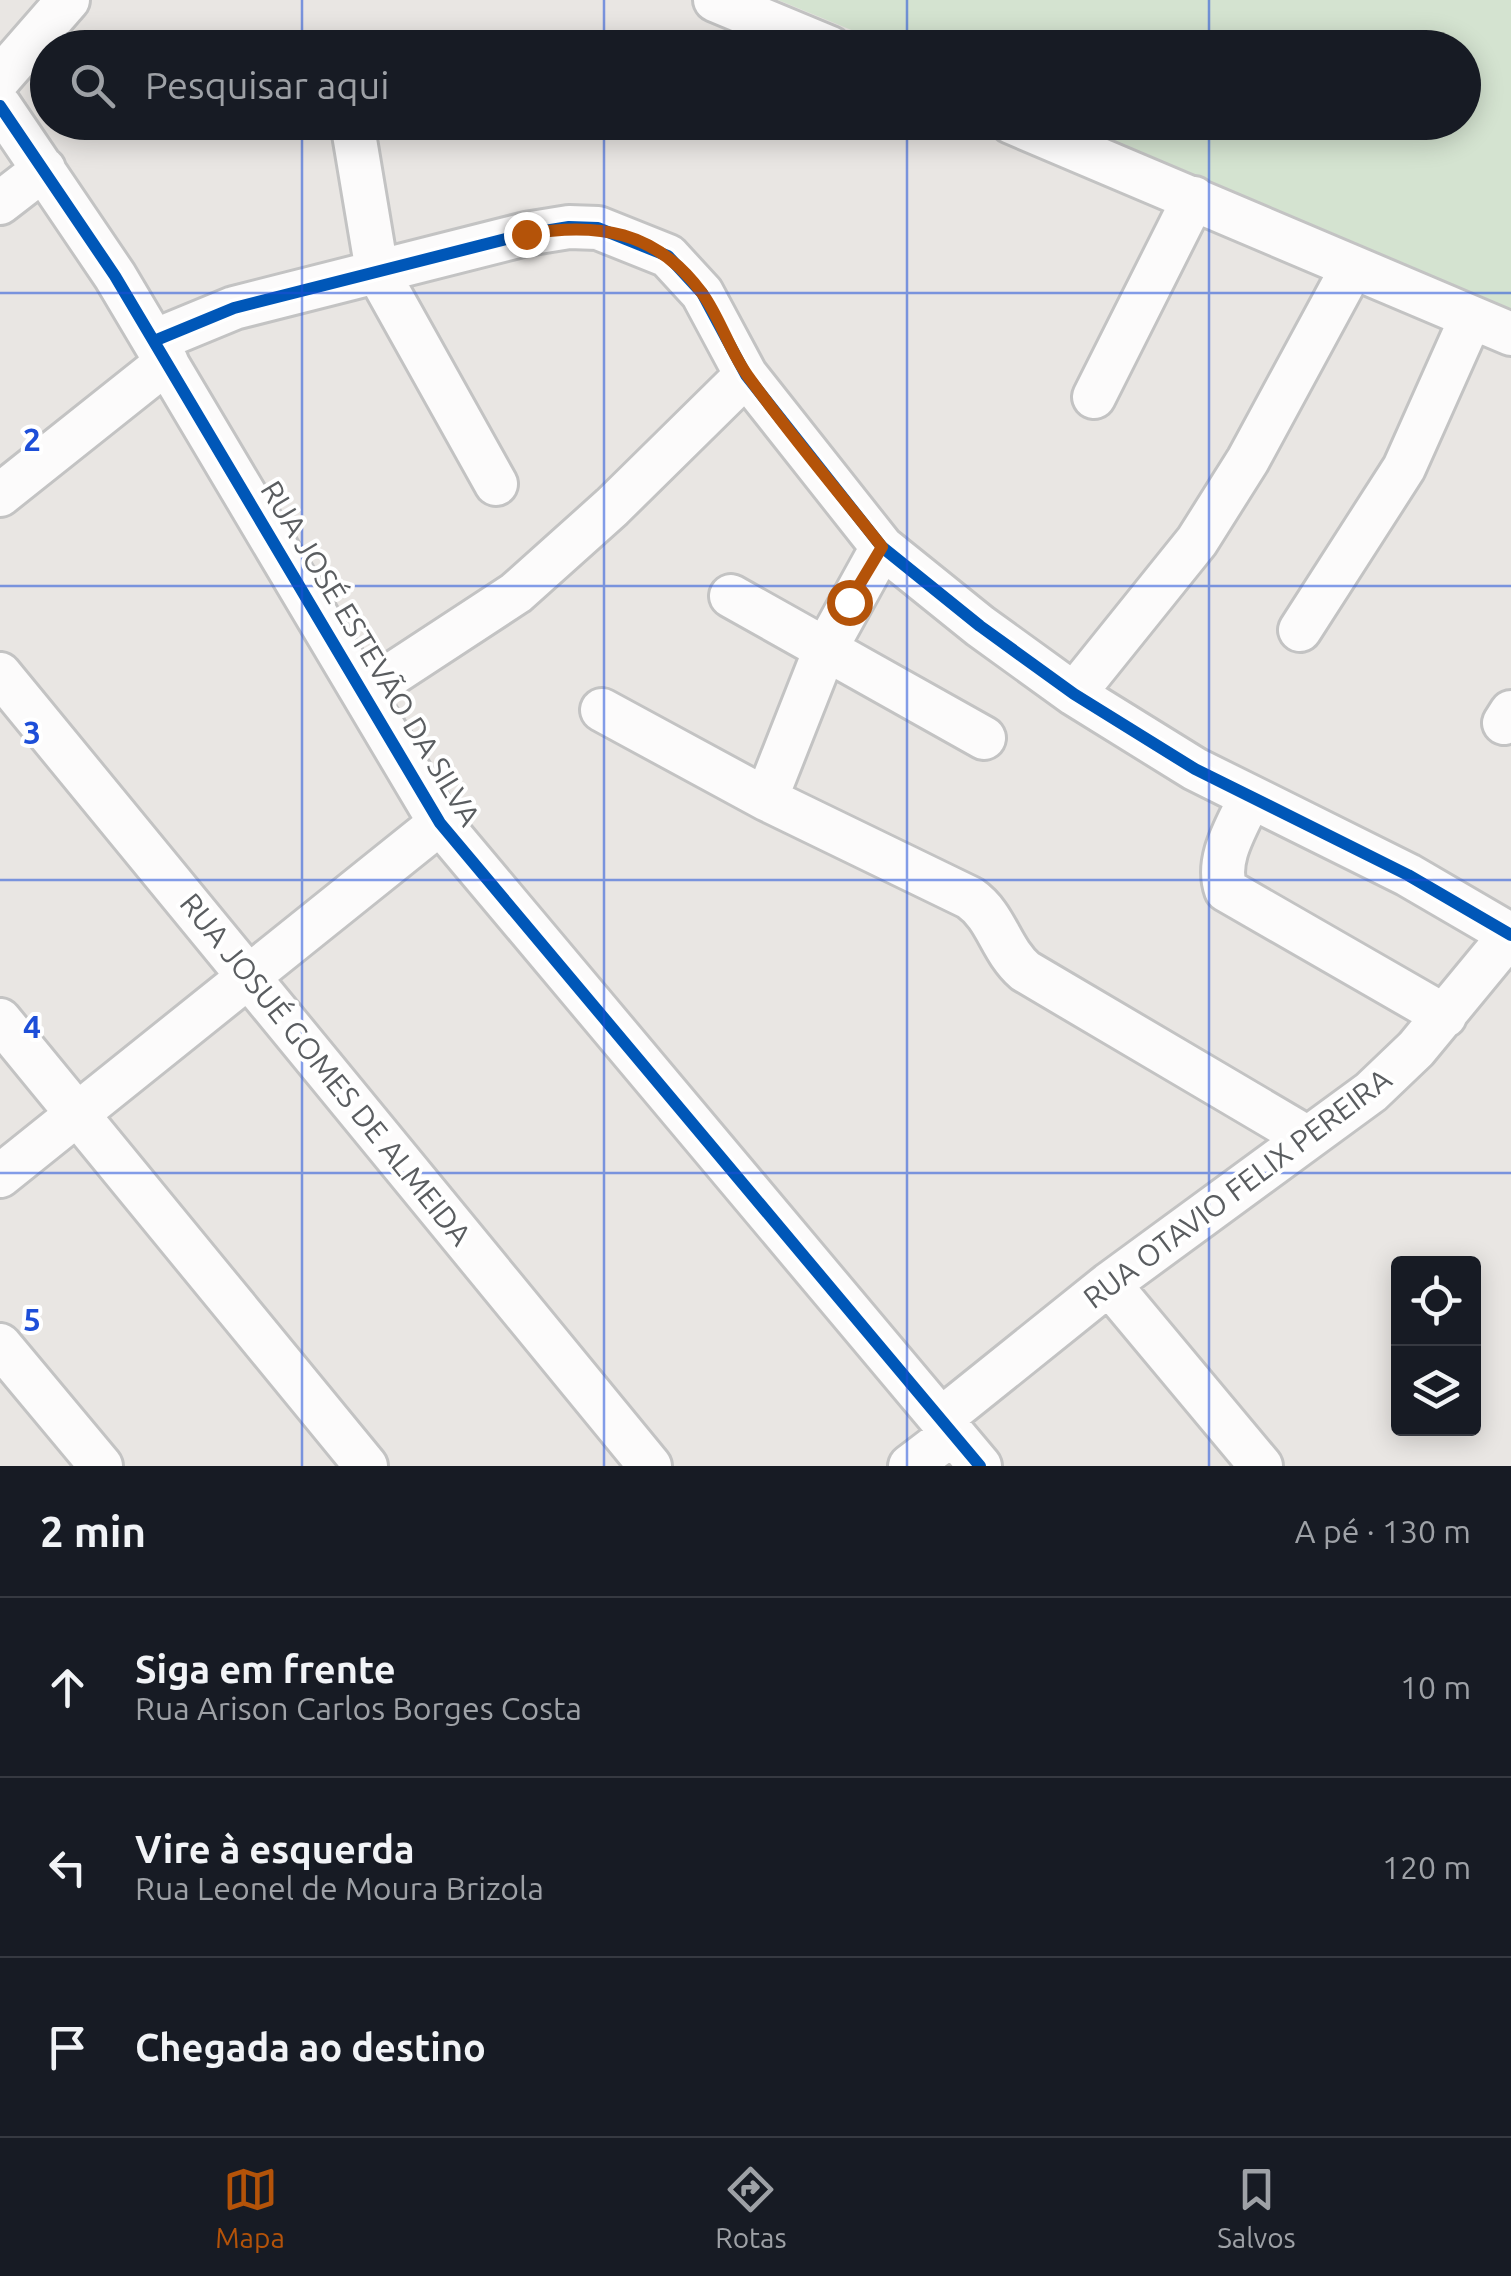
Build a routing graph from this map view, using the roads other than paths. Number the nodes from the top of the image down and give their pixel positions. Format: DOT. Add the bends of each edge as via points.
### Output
graph roads {
  1 [pos="68,0"];
  2 [pos="715,0"];
  3 [pos="42,30"];
  4 [pos="787,30"];
  5 [pos="30,44"];
  6 [pos="0,78"];
  7 [pos="0,106"];
  8 [pos="355,140"];
  9 [pos="1054,140"];
  10 [pos="44,169"];
  11 [pos="1194,198"];
  12 [pos="0,203"];
  13 [pos="1352,268"];
  14 [pos="377,270"];
  15 [pos="1471,318"];
  16 [pos="1511,334"];
  17 [pos="161,352"];
  18 [pos="746,375"];
  19 [pos="1094,397"];
  20 [pos="496,484"];
  21 [pos="0,496"];
  22 [pos="882,547"];
  23 [pos="730,596"];
  24 [pos="1300,630"];
  25 [pos="824,652"];
  26 [pos="0,674"];
  27 [pos="364,692"];
  28 [pos="1074,694"];
  29 [pos="602,710"];
  30 [pos="984,738"];
  31 [pos="1250,798"];
  32 [pos="766,799"];
  33 [pos="440,823"];
  34 [pos="1511,935"];
  35 [pos="249,976"];
  36 [pos="1446,1016"];
  37 [pos="0,1020"];
  38 [pos="76,1114"];
  39 [pos="1308,1138"];
  40 [pos="0,1176"];
  41 [pos="1109,1284"];
  42 [pos="2,1353"];
  43 [pos="946,1426"];
  44 [pos="101,1466"];
  45 [pos="366,1466"];
  46 [pos="650,1466"];
  47 [pos="910,1466"];
  48 [pos="980,1466"];
  49 [pos="1260,1466"];
  1 -- 3 [label="street"];
  2 -- 4 [label="street"];
  5 -- 6 [label="street"];
  7 -- 10 [label="street, RUA JOSÉ ESTEVÃO DA SILVA"];
  8 -- 14 [label="street"];
  9 -- 11 [label="street"];
  10 -- 12 [label="street"];
  10 -- 17 [label="street, RUA JOSÉ ESTEVÃO DA SILVA"];
  11 -- 13 [label="street"];
  11 -- 19 [label="street"];
  13 -- 15 [label="street"];
  13 -- 28 [label="street" via="1196,541"];
  14 -- 17 [label="street" via="234,308"];
  14 -- 18 [label="street" via="526,234 598,228 668,256 702,292"];
  14 -- 20 [label="street"];
  15 -- 16 [label="street"];
  15 -- 24 [label="street" via="1404,468"];
  17 -- 21 [label="street"];
  17 -- 27 [label="street, RUA JOSÉ ESTEVÃO DA SILVA"];
  18 -- 22 [label="street"];
  18 -- 27 [label="street" via="516,593"];
  22 -- 25 [label="street"];
  22 -- 28 [label="street"];
  23 -- 25 [label="street"];
  25 -- 30 [label="street"];
  25 -- 32 [label="street"];
  26 -- 35 [label="street, RUA JOSUÉ GOMES DE ALMEIDA"];
  27 -- 33 [label="street, RUA JOSÉ ESTEVÃO DA SILVA"];
  28 -- 31 [label="street"];
  29 -- 32 [label="street"];
  31 -- 34 [label="street" via="1408,875"];
  31 -- 36 [label="street" via="1225,854 1226,890"];
  32 -- 39 [label="street" via="970,898 991,916 1011,958 1025,971"];
  33 -- 35 [label="street"];
  33 -- 43 [label="street, RUA JOSÉ ESTEVÃO DA SILVA"];
  34 -- 36 [label="street, RUA OTAVIO FELIX PEREIRA"];
  35 -- 38 [label="street"];
  35 -- 46 [label="street, RUA JOSUÉ GOMES DE ALMEIDA"];
  36 -- 39 [label="street, RUA OTAVIO FELIX PEREIRA" via="1371,1092"];
  37 -- 38 [label="street"];
  38 -- 40 [label="street"];
  38 -- 45 [label="street"];
  39 -- 41 [label="street, RUA OTAVIO FELIX PEREIRA"];
  41 -- 43 [label="street, RUA OTAVIO FELIX PEREIRA"];
  41 -- 49 [label="street"];
  42 -- 44 [label="street"];
  43 -- 47 [label="street, RUA OTAVIO FELIX PEREIRA"];
  43 -- 48 [label="street, RUA JOSÉ ESTEVÃO DA SILVA"];
}
